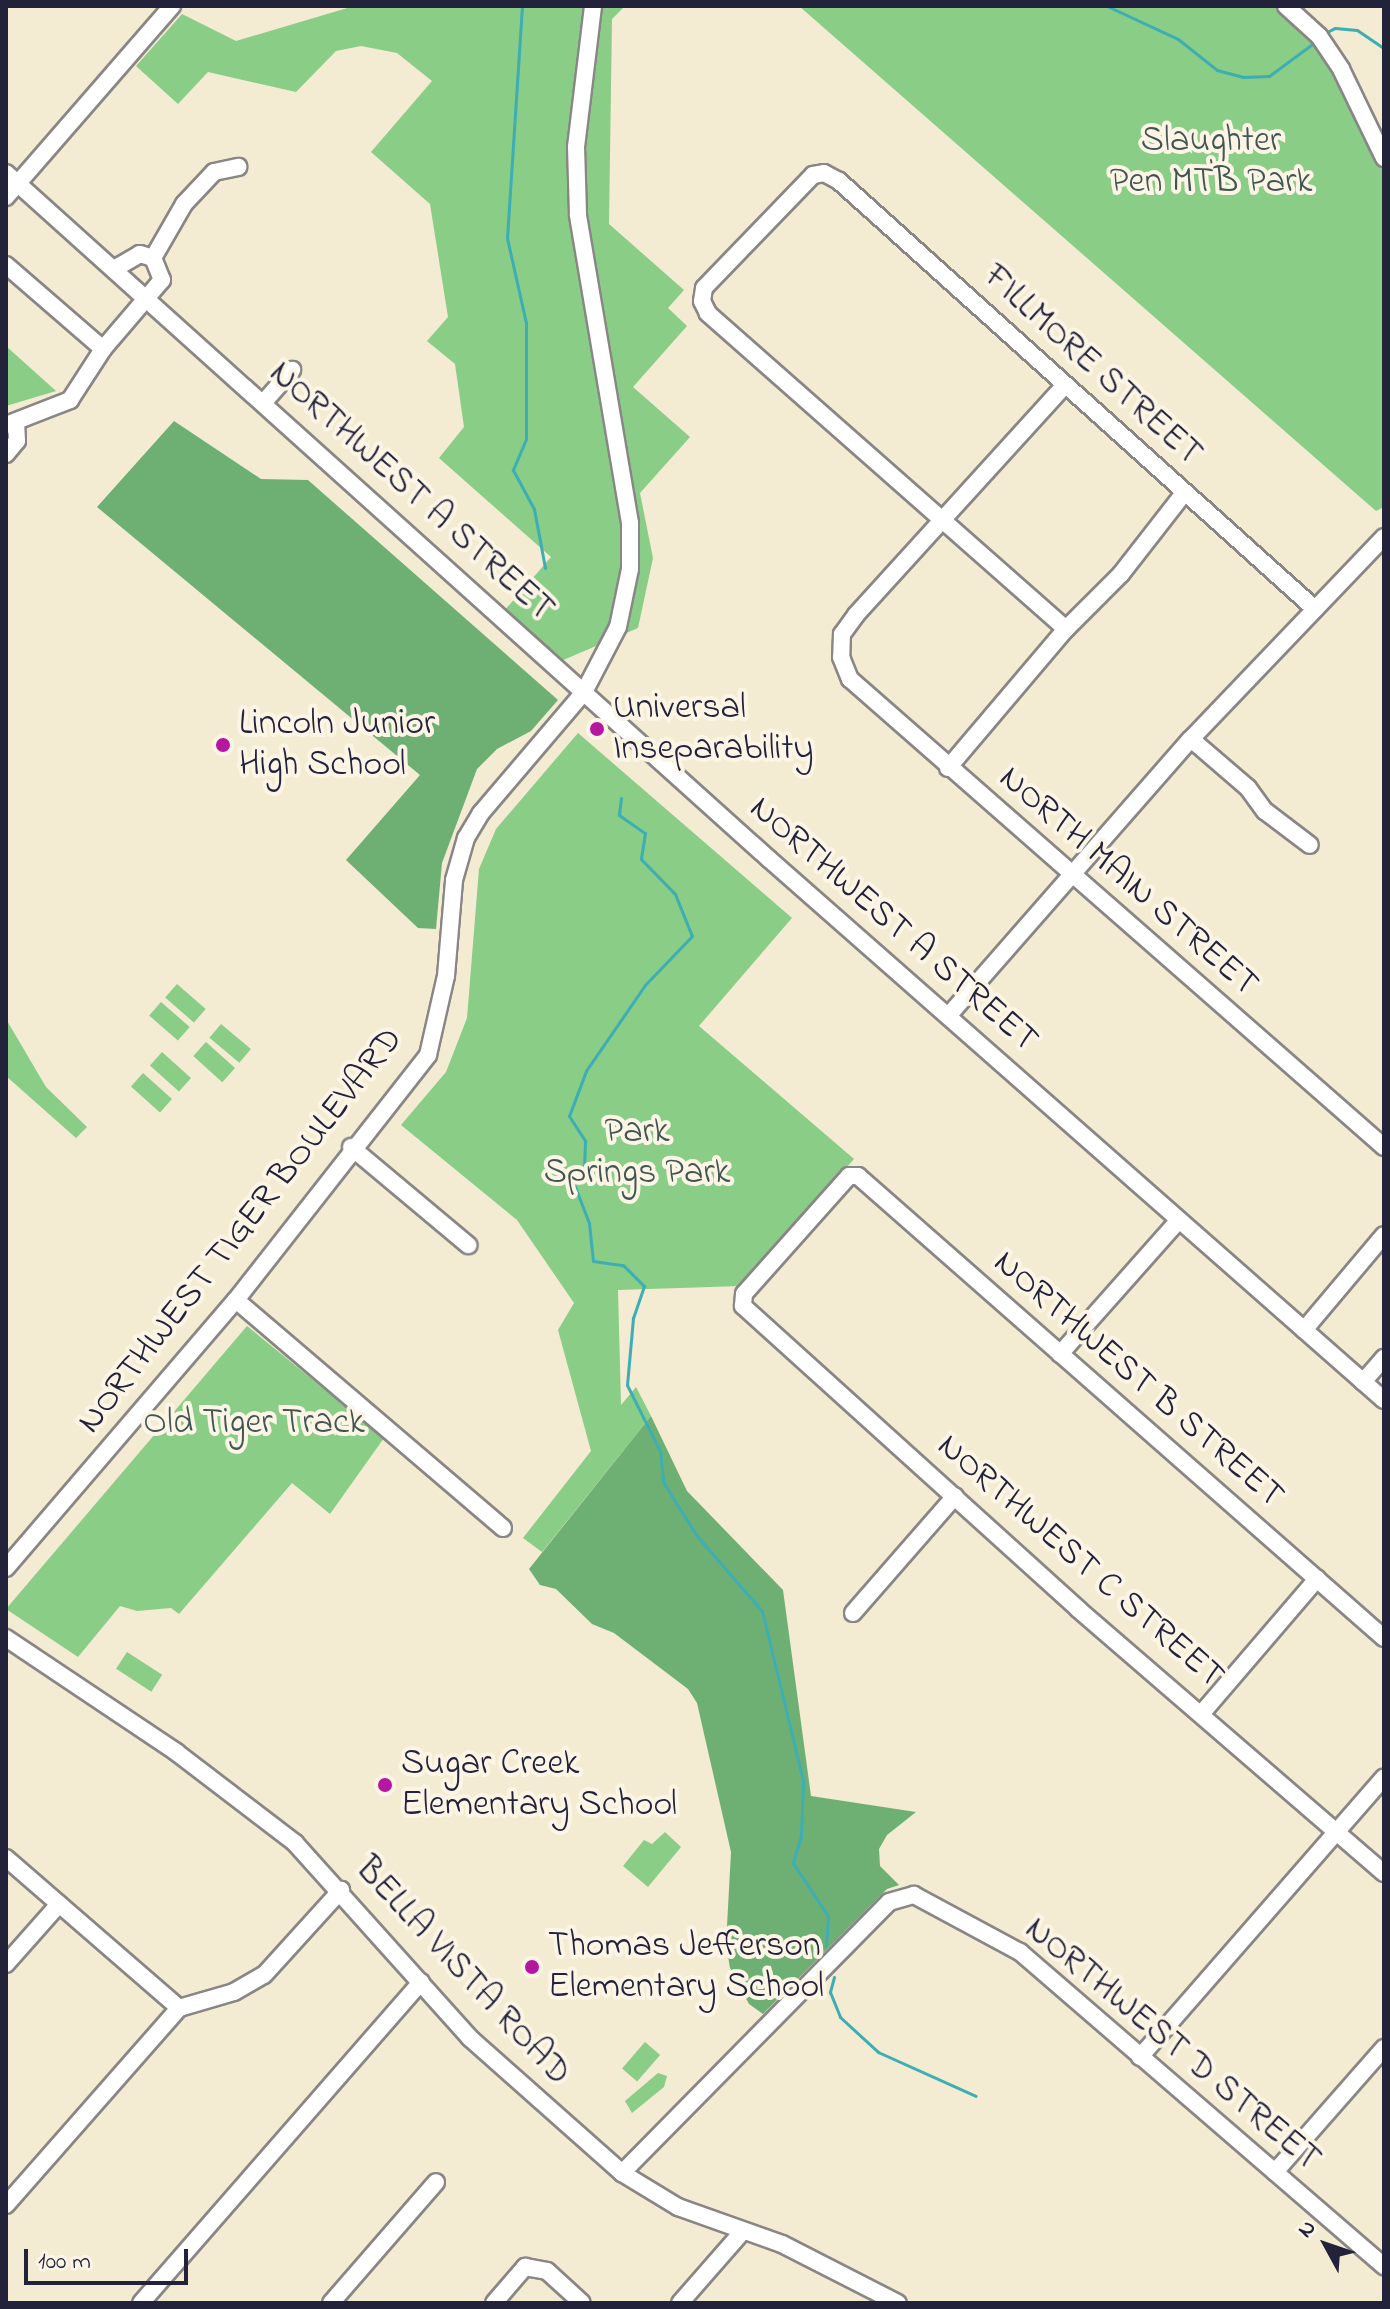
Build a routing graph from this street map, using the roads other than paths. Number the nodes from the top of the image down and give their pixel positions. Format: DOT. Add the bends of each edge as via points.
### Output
graph roads {
  1 [pos="172,6"];
  2 [pos="593,6"];
  3 [pos="1286,6"];
  4 [pos="1384,158"];
  5 [pos="238,167"];
  6 [pos="12,178"];
  7 [pos="6,197"];
  8 [pos="153,258"];
  9 [pos="6,265"];
  10 [pos="114,269"];
  11 [pos="148,298"];
  12 [pos="103,349"];
  13 [pos="292,370"];
  14 [pos="1065,385"];
  15 [pos="264,402"];
  16 [pos="11,423"];
  17 [pos="6,454"];
  18 [pos="1184,493"];
  19 [pos="942,518"];
  20 [pos="1384,537"];
  21 [pos="1315,609"];
  22 [pos="1066,629"];
  23 [pos="584,692"];
  24 [pos="1191,739"];
  25 [pos="948,768"];
  26 [pos="1310,845"];
  27 [pos="1069,875"];
  28 [pos="949,1015"];
  29 [pos="351,1147"];
  30 [pos="1384,1147"];
  31 [pos="1179,1220"];
  32 [pos="1384,1235"];
  33 [pos="468,1245"];
  34 [pos="744,1294"];
  35 [pos="236,1300"];
  36 [pos="1304,1330"];
  37 [pos="1060,1354"];
  38 [pos="1384,1358"];
  39 [pos="1363,1382"];
  40 [pos="1384,1400"];
  41 [pos="955,1496"];
  42 [pos="503,1528"];
  43 [pos="6,1568"];
  44 [pos="1317,1579"];
  45 [pos="853,1613"];
  46 [pos="6,1638"];
  47 [pos="1384,1638"];
  48 [pos="1202,1713"];
  49 [pos="1384,1777"];
  50 [pos="1337,1831"];
  51 [pos="6,1858"];
  52 [pos="1384,1873"];
  53 [pos="341,1890"];
  54 [pos="59,1904"];
  55 [pos="6,1964"];
  56 [pos="421,1982"];
  57 [pos="179,2008"];
  58 [pos="1384,2048"];
  59 [pos="1140,2057"];
  60 [pos="1275,2172"];
  61 [pos="622,2173"];
  62 [pos="436,2182"];
  63 [pos="6,2205"];
  64 [pos="743,2231"];
  65 [pos="1384,2266"];
  66 [pos="141,2303"];
  67 [pos="331,2303"];
  68 [pos="494,2303"];
  69 [pos="582,2303"];
  70 [pos="680,2303"];
  71 [pos="898,2303"];
  1 -- 6 [label="street"];
  2 -- 23 [label="street, NORTHWEST TIGER BOULEVARD" via="576,147 578,214 622,475 630,569 618,627"];
  3 -- 4 [label="street" via="1323,42"];
  5 -- 8 [label="street" via="214,172 184,204"];
  6 -- 7 [label="street"];
  6 -- 10 [label="street, NORTHWEST A STREET"];
  8 -- 10 [label="street" via="140,254"];
  8 -- 11 [label="street" via="162,280"];
  9 -- 12 [label="street"];
  10 -- 11 [label="street, NORTHWEST A STREET"];
  11 -- 12 [label="street"];
  11 -- 15 [label="street, NORTHWEST A STREET"];
  12 -- 16 [label="street" via="70,400"];
  13 -- 15 [label="street"];
  14 -- 18 [label="street, FILLMORE STREET"];
  14 -- 19 [label="street"];
  14 -- 19 [label="street, FILLMORE STREET" via="824,173 813,175 756,231 704,288 702,301 708,313"];
  15 -- 23 [label="street, NORTHWEST A STREET"];
  16 -- 17 [label="street" via="17,441"];
  18 -- 21 [label="street, FILLMORE STREET"];
  18 -- 22 [label="street" via="1121,574"];
  19 -- 22 [label="street"];
  19 -- 25 [label="street, NORTH MAIN STREET" via="842,634 841,657 850,679"];
  20 -- 21 [label="street"];
  21 -- 24 [label="street"];
  22 -- 25 [label="street"];
  23 -- 28 [label="street, NORTHWEST A STREET"];
  23 -- 29 [label="street, NORTHWEST TIGER BOULEVARD" via="481,813 466,838 454,880 446,976 428,1055"];
  24 -- 26 [label="street" via="1265,811"];
  24 -- 27 [label="street"];
  25 -- 27 [label="street, NORTH MAIN STREET"];
  27 -- 28 [label="street"];
  27 -- 30 [label="street, NORTH MAIN STREET"];
  28 -- 31 [label="street, NORTHWEST A STREET"];
  29 -- 33 [label="street"];
  29 -- 35 [label="street, NORTHWEST TIGER BOULEVARD"];
  31 -- 36 [label="street, NORTHWEST A STREET"];
  31 -- 37 [label="street"];
  32 -- 36 [label="street"];
  34 -- 37 [label="street, NORTHWEST B STREET" via="849,1176 858,1176"];
  34 -- 41 [label="street, NORTHWEST C STREET" via="743,1306"];
  35 -- 42 [label="street"];
  35 -- 43 [label="street, NORTHWEST TIGER BOULEVARD"];
  36 -- 39 [label="street, NORTHWEST A STREET"];
  37 -- 44 [label="street, NORTHWEST B STREET"];
  38 -- 39 [label="street"];
  39 -- 40 [label="street, NORTHWEST A STREET"];
  41 -- 45 [label="street"];
  41 -- 48 [label="street, NORTHWEST C STREET"];
  44 -- 47 [label="street, NORTHWEST B STREET"];
  44 -- 48 [label="street"];
  46 -- 53 [label="street, BELLA VISTA ROAD" via="260,1813"];
  48 -- 50 [label="street, NORTHWEST C STREET"];
  49 -- 50 [label="street"];
  50 -- 52 [label="street, NORTHWEST C STREET"];
  50 -- 59 [label="street"];
  51 -- 54 [label="street"];
  53 -- 56 [label="street, BELLA VISTA ROAD"];
  53 -- 57 [label="street" via="264,1975 234,1992"];
  54 -- 55 [label="street"];
  54 -- 57 [label="street"];
  56 -- 61 [label="street, BELLA VISTA ROAD" via="470,2038"];
  56 -- 66 [label="street"];
  57 -- 63 [label="street"];
  58 -- 60 [label="street"];
  59 -- 60 [label="street, NORTHWEST D STREET"];
  59 -- 61 [label="street, NORTHWEST D STREET" via="1020,1952 921,1896 908,1895 889,1902"];
  60 -- 65 [label="street, NORTHWEST D STREET"];
  61 -- 64 [label="street, BELLA VISTA ROAD" via="678,2207"];
  62 -- 67 [label="street"];
  64 -- 70 [label="street"];
  64 -- 71 [label="street, BELLA VISTA ROAD" via="820,2261"];
  68 -- 69 [label="street" via="525,2267 547,2271"];
}
